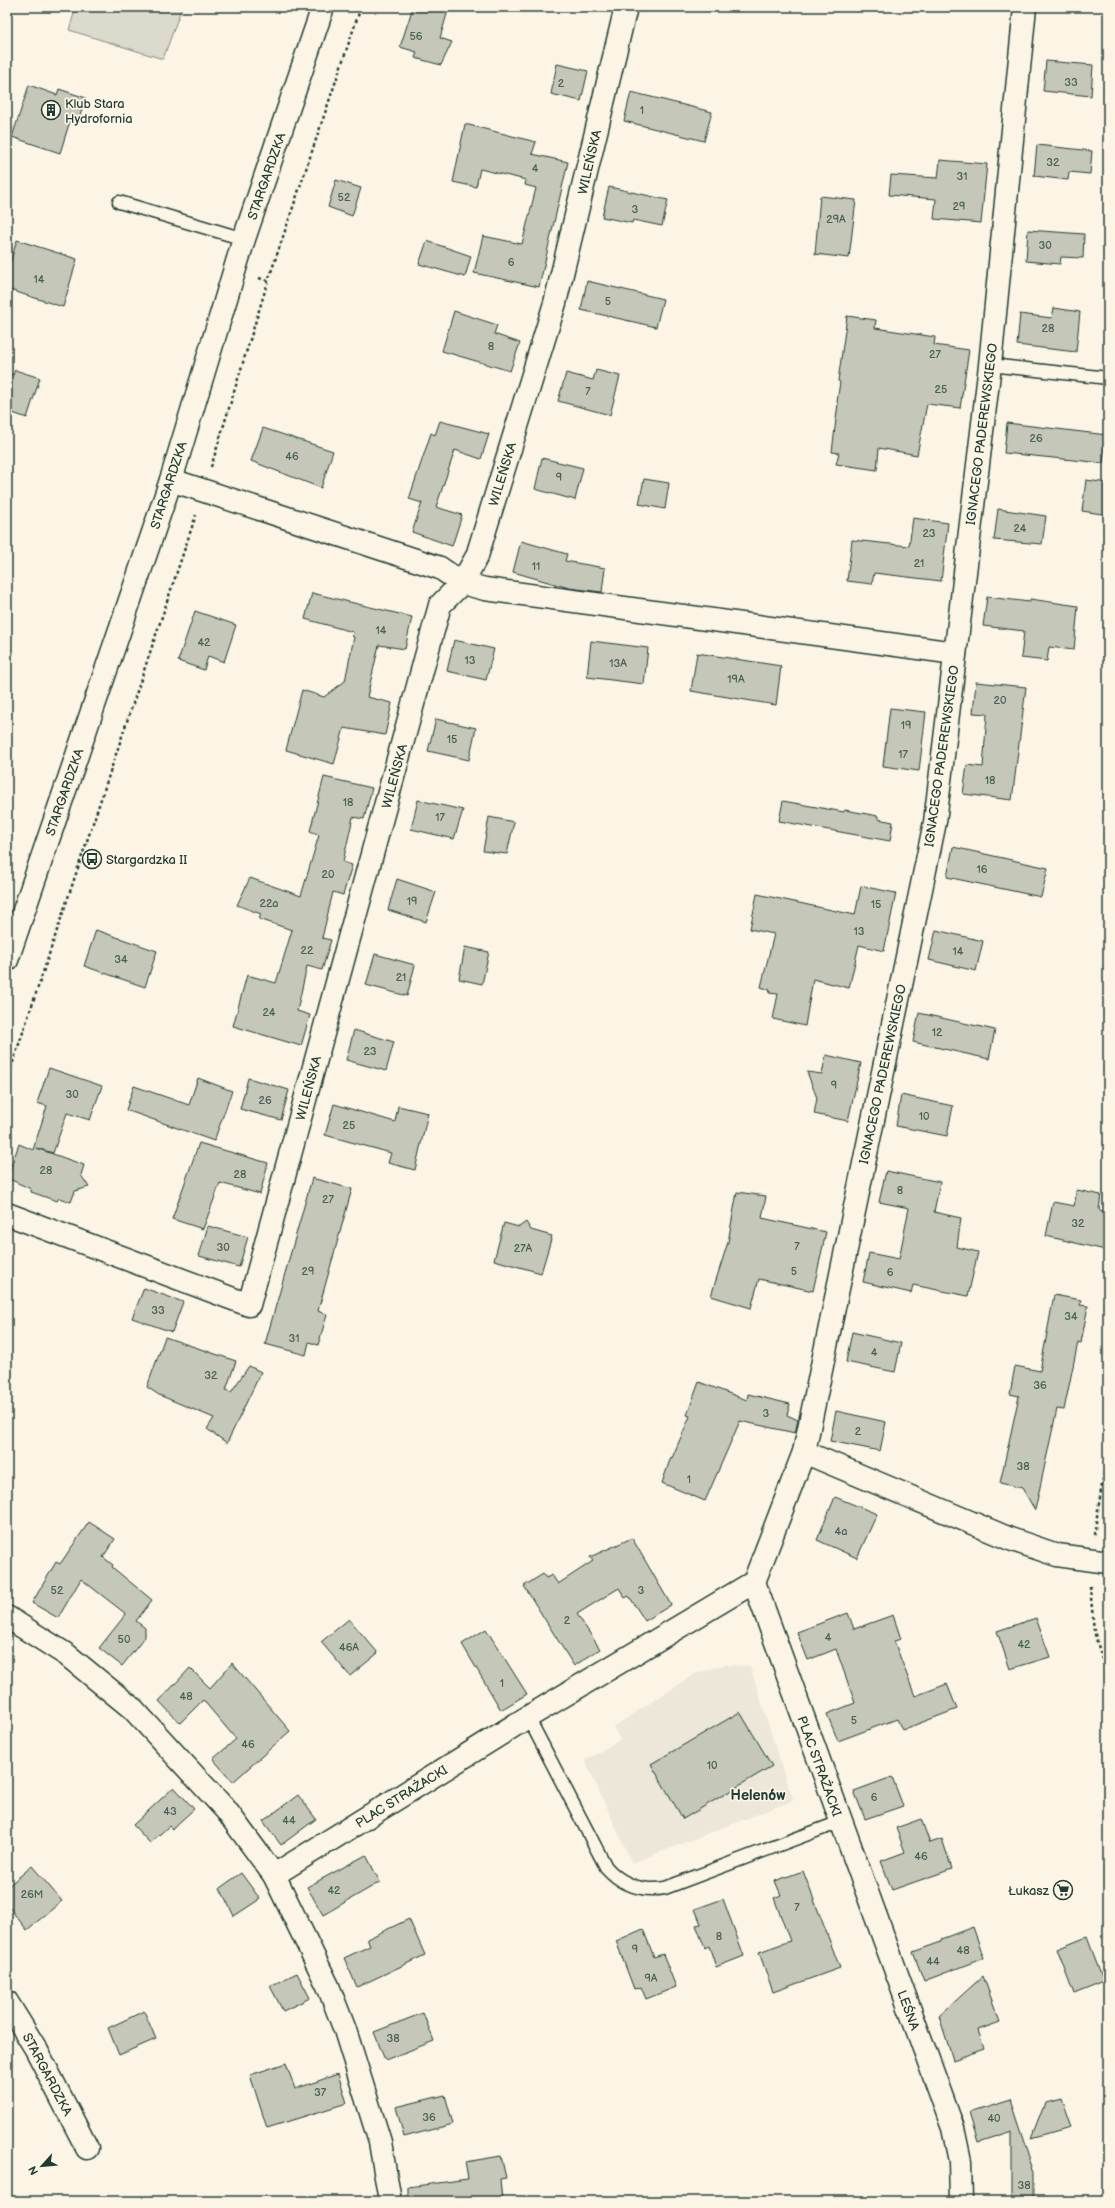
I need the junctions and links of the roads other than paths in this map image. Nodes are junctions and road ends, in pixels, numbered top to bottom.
1 (323, 7) edge
2 (626, 7) edge
3 (1025, 7) edge
4 (119, 202) dead end
5 (244, 240) junction
6 (990, 365) junction
7 (1108, 378) edge
8 (171, 480) junction
9 (462, 583) junction
10 (955, 653) junction
11 (7, 960) edge
12 (7, 1214) edge
13 (804, 1452) junction
14 (1108, 1562) edge
15 (754, 1582) junction
16 (7, 1616) edge
17 (528, 1717) junction
18 (840, 1822) junction
19 (274, 1874) junction
20 (7, 2002) edge
21 (87, 2148) dead end
22 (390, 2201) edge
23 (960, 2201) edge

1 - 5 street, STARGARDZKA
2 - 9 street, WILEŃSKA
3 - 6 street, IGNACEGO PADEREWSKIEGO
4 - 5 lane
5 - 8 street, STARGARDZKA
6 - 7 lane
6 - 10 street, IGNACEGO PADEREWSKIEGO
8 - 9 street
8 - 11 street, STARGARDZKA
9 - 10 street
9 - 12 street, WILEŃSKA
10 - 13 street, IGNACEGO PADEREWSKIEGO
13 - 14 street
13 - 15 street, IGNACEGO PADEREWSKIEGO
15 - 17 street, PLAC STRAŻACKI
15 - 18 street, PLAC STRAŻACKI
16 - 19 street
17 - 18 lane, PLAC STRAŻACKI
17 - 19 street, PLAC STRAŻACKI
18 - 23 street, LEŚNA
19 - 22 street
20 - 21 street, STARGARDZKA

